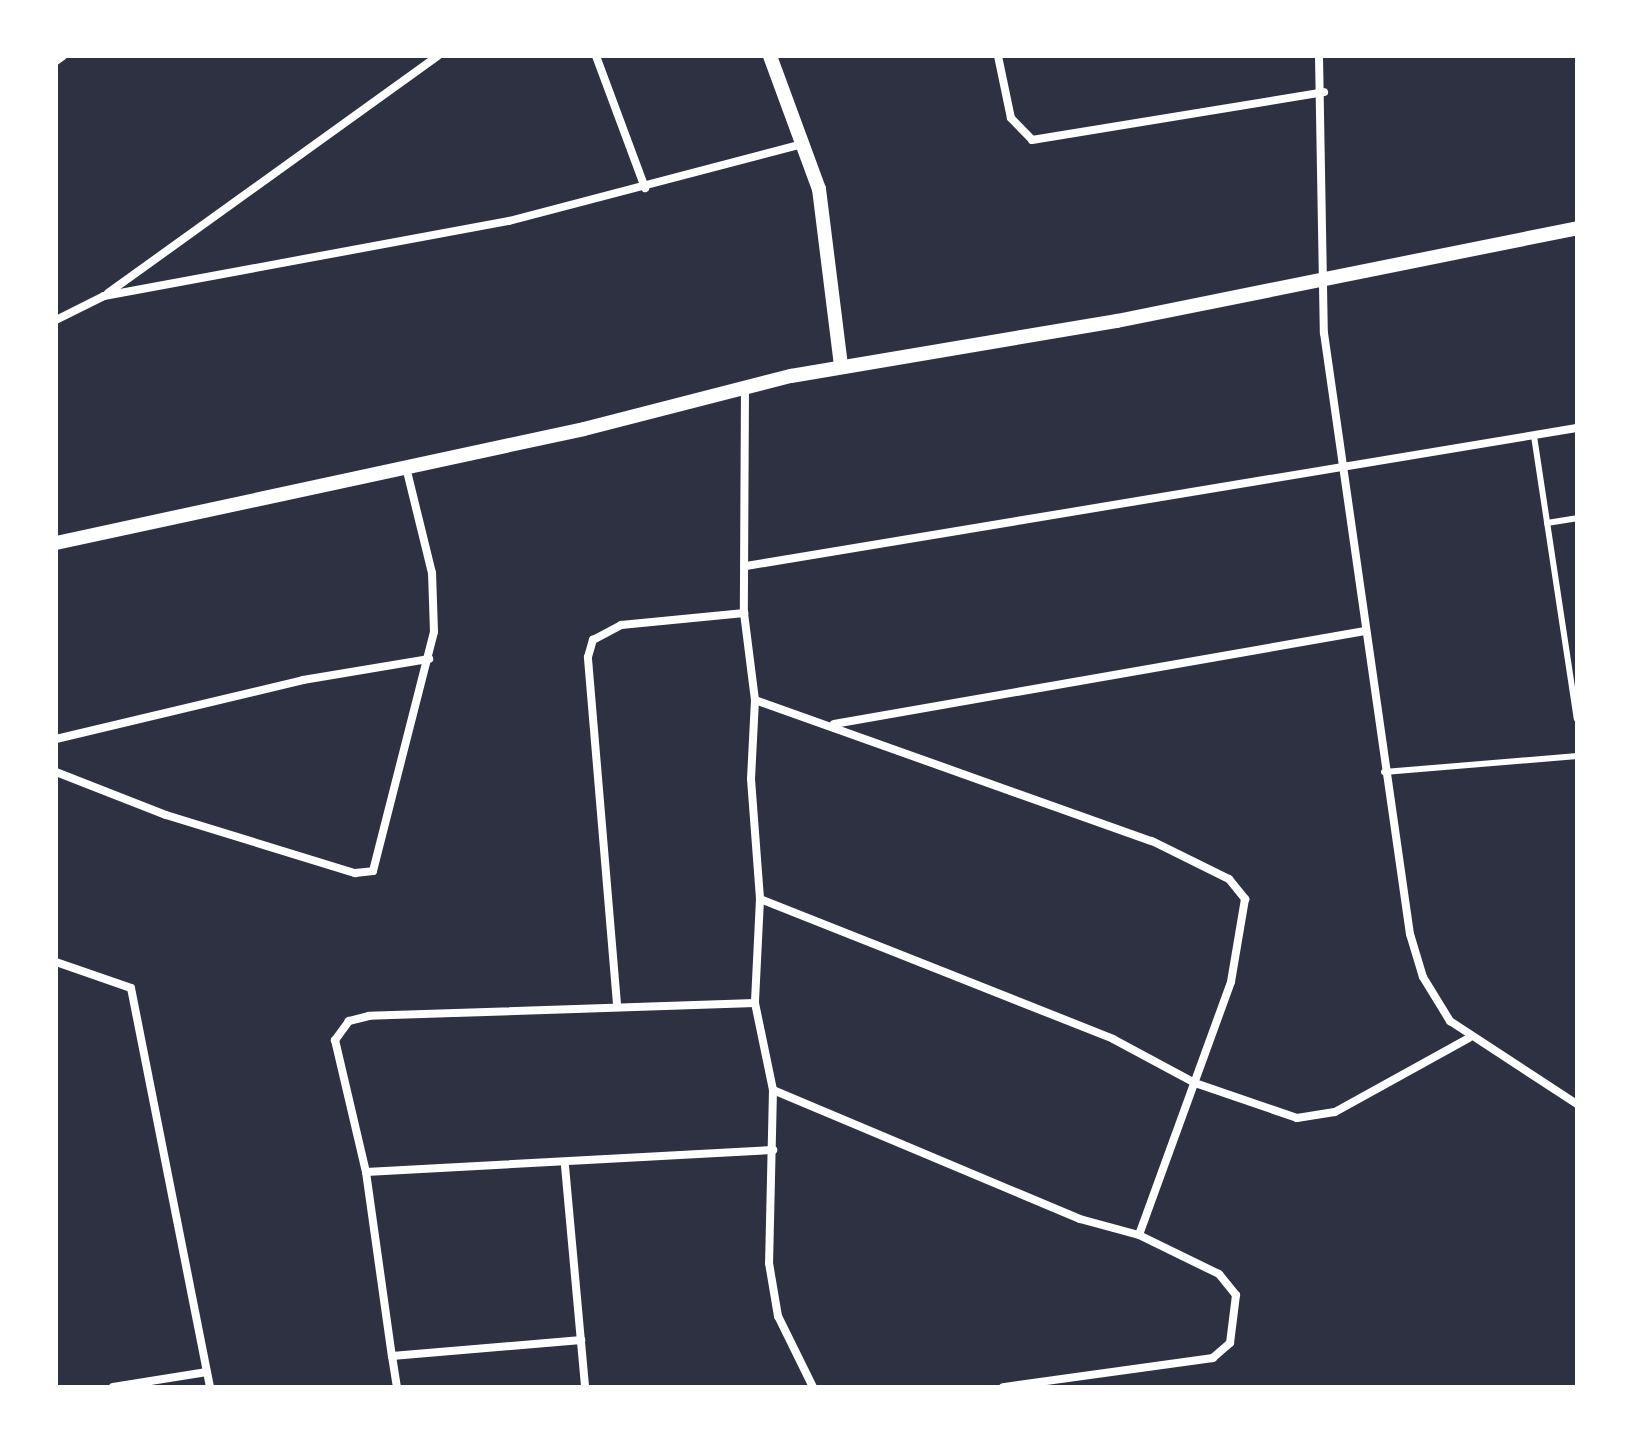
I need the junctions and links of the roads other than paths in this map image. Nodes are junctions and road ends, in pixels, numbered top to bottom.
1 (63, 56) edge
2 (438, 56) edge
3 (596, 56) edge
4 (770, 56) edge
5 (998, 56) edge
6 (1319, 56) edge
7 (56, 61) edge
8 (1324, 92) junction
9 (807, 142) junction
10 (645, 188) junction
11 (1577, 228) edge
12 (1325, 277) junction
13 (104, 296) junction
14 (56, 320) edge
15 (841, 366) junction
16 (745, 386) junction
17 (1577, 428) edge
18 (1534, 436) junction
19 (1338, 463) junction
20 (406, 466) junction
21 (1577, 518) edge
22 (1547, 523) junction
23 (56, 543) edge
24 (746, 566) junction
25 (744, 613) junction
26 (1365, 631) junction
27 (429, 659) junction
28 (755, 700) junction
29 (1577, 719) edge
30 (832, 724) junction
31 (56, 739) edge
32 (1577, 756) edge
33 (56, 772) edge
34 (1384, 772) junction
35 (760, 899) junction
36 (56, 962) edge
37 (755, 1003) junction
38 (617, 1004) junction
39 (1469, 1038) junction
40 (1195, 1083) junction
41 (773, 1090) junction
42 (1577, 1104) edge
43 (773, 1150) junction
44 (565, 1166) junction
45 (366, 1172) junction
46 (1139, 1235) junction
47 (581, 1340) junction
48 (392, 1356) junction
49 (207, 1372) junction
50 (113, 1387) edge
51 (210, 1387) edge
52 (397, 1387) edge
53 (585, 1387) edge
54 (813, 1387) edge
55 (1003, 1387) edge

1 - 7 street
2 - 13 street
3 - 10 street
4 - 9 street
5 - 8 street
6 - 8 street
8 - 12 street
9 - 10 street
9 - 15 street
10 - 13 street
11 - 12 street
12 - 15 street
12 - 19 street
13 - 14 street
15 - 16 street
16 - 20 street
16 - 24 street
17 - 18 street
18 - 19 street
18 - 22 lane
19 - 24 street
19 - 26 street
20 - 23 street
20 - 27 street
21 - 22 lane
22 - 29 lane
24 - 25 street
25 - 28 street
25 - 38 street
26 - 30 street
26 - 34 street
27 - 31 street
27 - 33 street
28 - 30 street
28 - 35 street
30 - 40 street
32 - 34 lane
34 - 39 street
35 - 37 street
35 - 40 street
36 - 49 street
37 - 38 street
37 - 41 street
38 - 45 street
39 - 40 street
39 - 42 street
40 - 46 street
41 - 43 street
41 - 46 street
43 - 44 street
43 - 54 street
44 - 45 street
44 - 47 street
45 - 48 street
46 - 55 street
47 - 48 street
47 - 53 street
48 - 52 street
49 - 50 street
49 - 51 street

